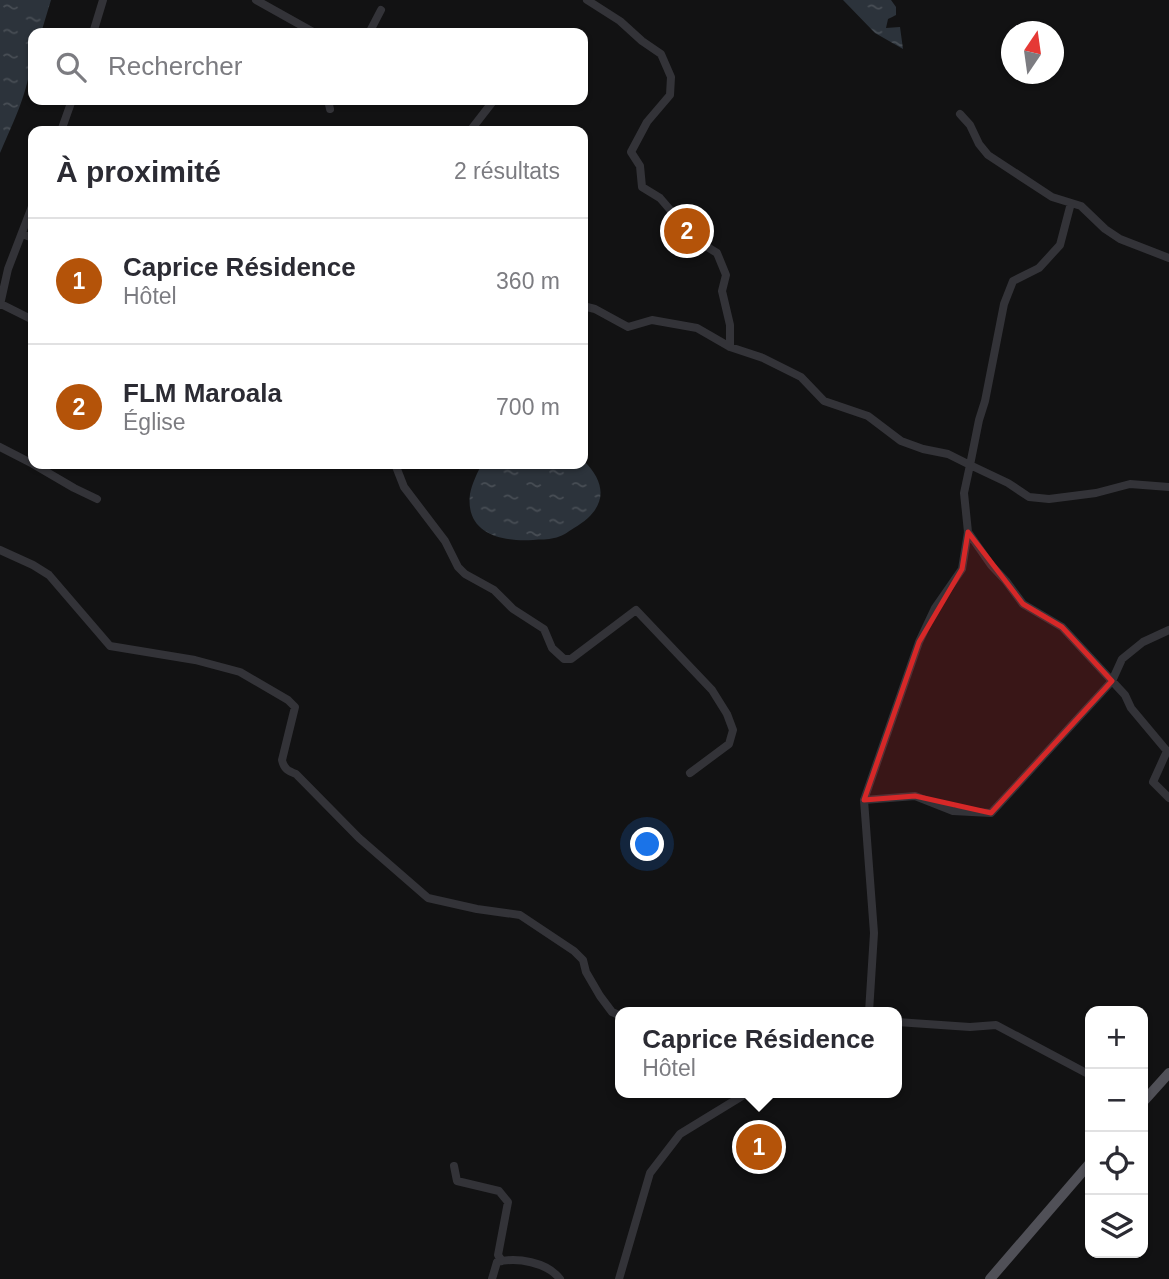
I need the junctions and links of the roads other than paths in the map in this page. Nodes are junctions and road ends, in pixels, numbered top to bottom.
1 (103, 0) edge
2 (256, 0) edge
3 (587, 0) edge
4 (602, 0) edge
5 (380, 10) dead end
6 (608, 13) junction
7 (95, 28) edge
8 (306, 28) edge
9 (371, 28) edge
10 (70, 105) edge
11 (490, 105) edge
12 (960, 114) dead end
13 (63, 126) edge
14 (474, 126) edge
15 (1071, 202) junction
16 (28, 218) edge
17 (22, 234) junction
18 (28, 236) edge
19 (1169, 258) edge
20 (0, 305) edge
21 (588, 307) edge
22 (28, 318) edge
23 (730, 347) junction
24 (0, 447) edge
25 (28, 461) edge
26 (970, 465) junction
27 (42, 469) edge
28 (397, 469) edge
29 (1169, 487) edge
30 (97, 499) dead end
31 (968, 532) junction
32 (0, 550) edge
33 (1169, 630) edge
34 (1112, 681) junction
35 (1168, 750) edge
36 (690, 773) dead end
37 (1169, 798) edge
38 (864, 800) junction
39 (869, 1007) edge
40 (615, 1013) edge
41 (902, 1022) edge
42 (1085, 1072) edge
43 (1169, 1073) edge
44 (1148, 1096) edge
45 (737, 1098) edge
46 (454, 1166) dead end
47 (1085, 1169) edge
48 (502, 1261) junction
49 (492, 1279) edge
50 (560, 1279) edge
51 (619, 1279) edge
52 (990, 1279) edge

1 - 7 street
2 - 8 street
3 - 6 street
4 - 6 street
5 - 9 street
6 - 23 street
10 - 13 street
11 - 14 street
12 - 15 street
15 - 19 street
15 - 26 street
16 - 17 street
17 - 18 street
17 - 20 street
20 - 22 street
21 - 23 street
23 - 26 street
24 - 25 street
26 - 29 street
26 - 31 street
27 - 30 street
28 - 36 street
31 - 34 street
31 - 38 street
32 - 40 street
33 - 34 street
34 - 35 street
34 - 38 street
35 - 37 street
38 - 39 street
41 - 42 street
43 - 44 main road
45 - 51 street
46 - 48 street
47 - 52 main road
48 - 49 street
48 - 50 street

